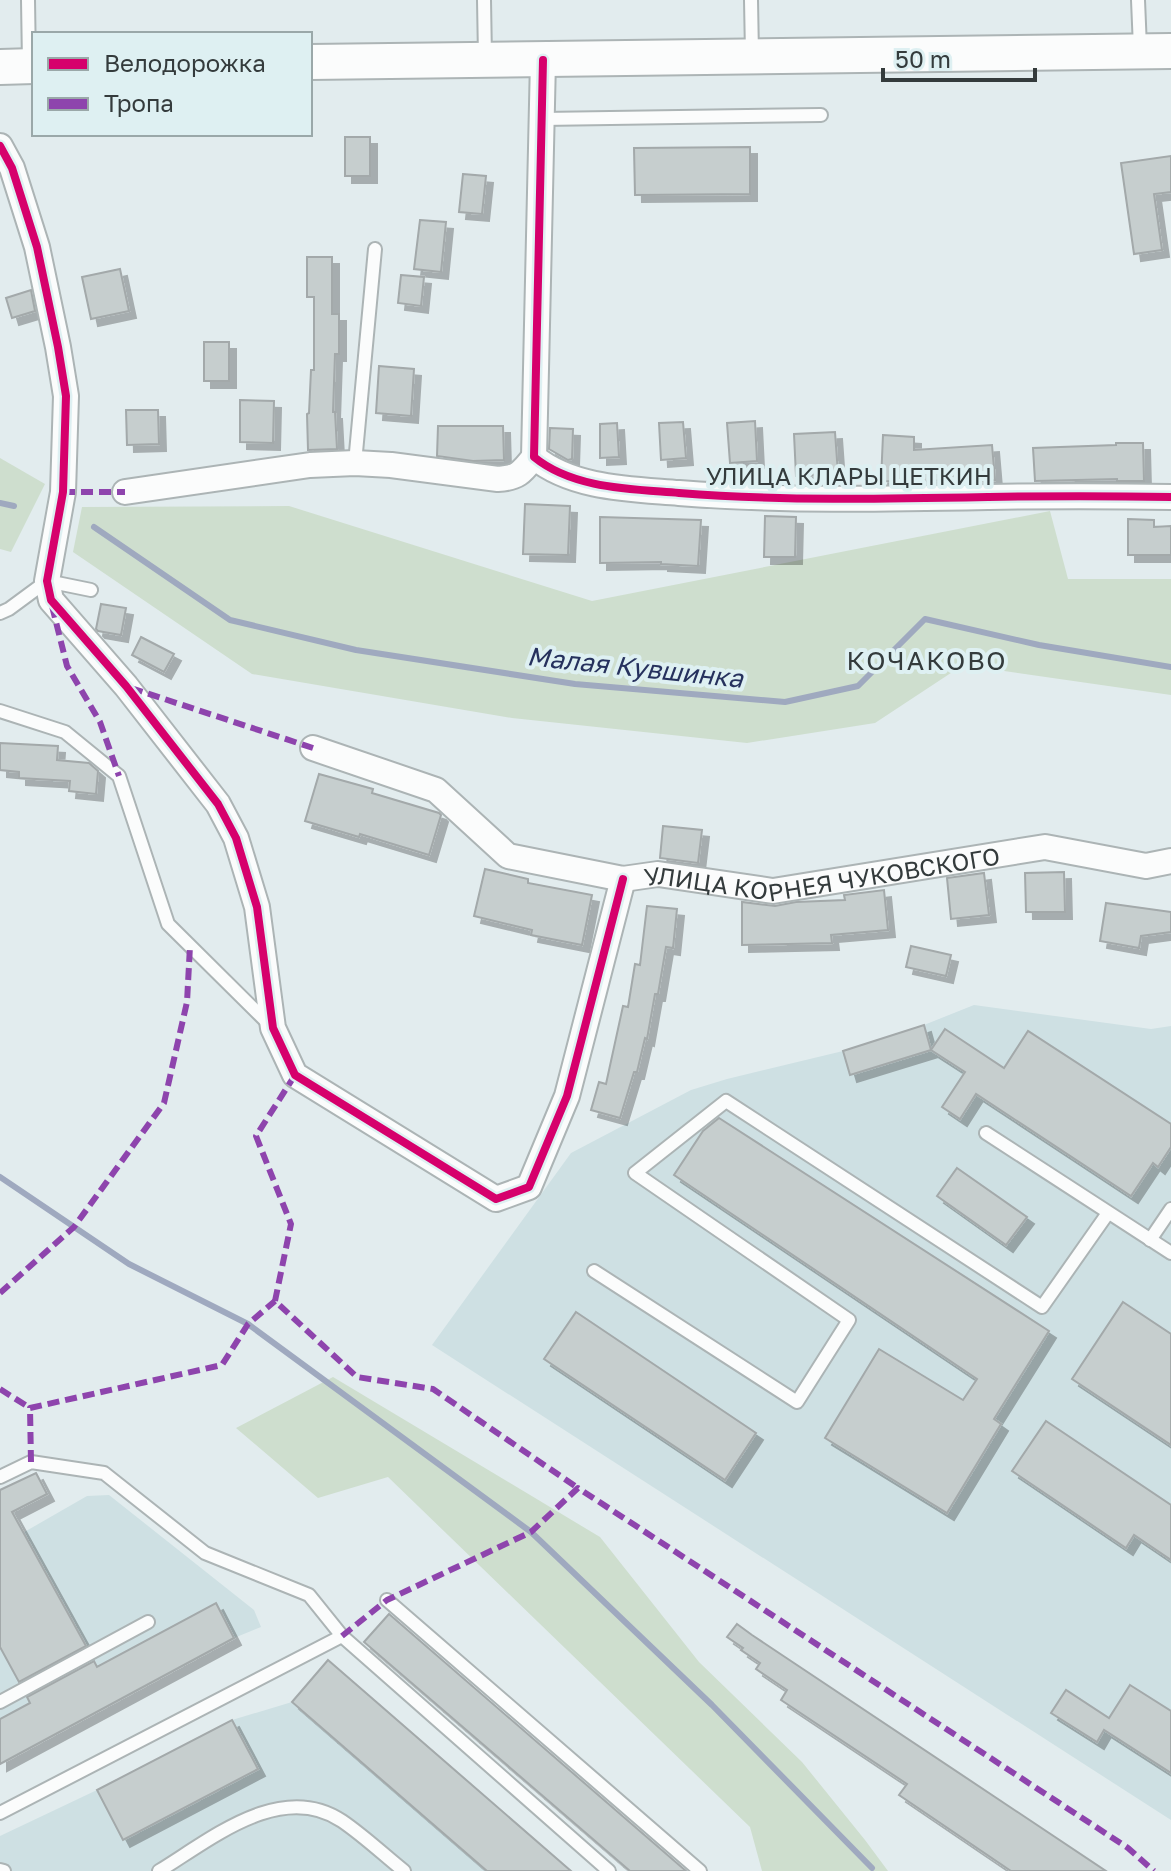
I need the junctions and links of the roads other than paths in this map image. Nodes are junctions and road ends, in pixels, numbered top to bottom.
1 (28, 0) edge
2 (484, 0) edge
3 (751, 0) edge
4 (1138, 0) edge
5 (1155, 51) edge
6 (752, 57) junction
7 (486, 60) junction
8 (543, 60) junction
9 (312, 62) edge
10 (21, 67) edge
11 (821, 115) dead end
12 (542, 119) junction
13 (0, 146) edge
14 (375, 249) dead end
15 (534, 457) junction
16 (355, 463) junction
17 (511, 478) junction
18 (582, 481) junction
19 (125, 492) dead end
20 (1171, 497) edge
21 (47, 581) junction
22 (91, 590) dead end
23 (0, 613) edge
24 (0, 711) edge
25 (313, 748) dead end
26 (1171, 861) edge
27 (623, 879) junction
28 (273, 1028) junction
29 (986, 1133) dead end
30 (1171, 1209) edge
31 (1108, 1213) junction
32 (1150, 1240) junction
33 (1171, 1253) edge
34 (594, 1271) dead end
35 (0, 1477) edge
36 (387, 1600) dead end
37 (148, 1622) dead end
38 (342, 1636) junction
39 (0, 1702) edge
40 (2, 1807) edge
41 (159, 1871) edge
42 (404, 1871) edge
43 (609, 1871) edge
44 (700, 1871) edge

1 - 10 lane
2 - 7 lane
3 - 6 lane
4 - 5 lane
5 - 6 main road
6 - 8 main road
7 - 8 main road
7 - 9 main road
8 - 12 street
11 - 12 lane
12 - 15 street
13 - 21 street
14 - 16 lane
15 - 17 street
15 - 18 street, УЛИЦА КЛАРЫ ЦЕТКИН
16 - 17 street
16 - 19 street
17 - 18 street
18 - 20 street, УЛИЦА КЛАРЫ ЦЕТКИН
21 - 22 lane
21 - 23 lane
21 - 28 street
24 - 28 lane
25 - 27 street, УЛИЦА КОРНЕЯ ЧУКОВСКОГО
26 - 27 street, УЛИЦА КОРНЕЯ ЧУКОВСКОГО
27 - 28 street
29 - 31 lane
30 - 32 lane
31 - 32 lane
31 - 34 lane
32 - 33 lane
35 - 38 lane
36 - 44 lane
37 - 39 lane
38 - 40 lane
38 - 43 lane
41 - 42 lane

